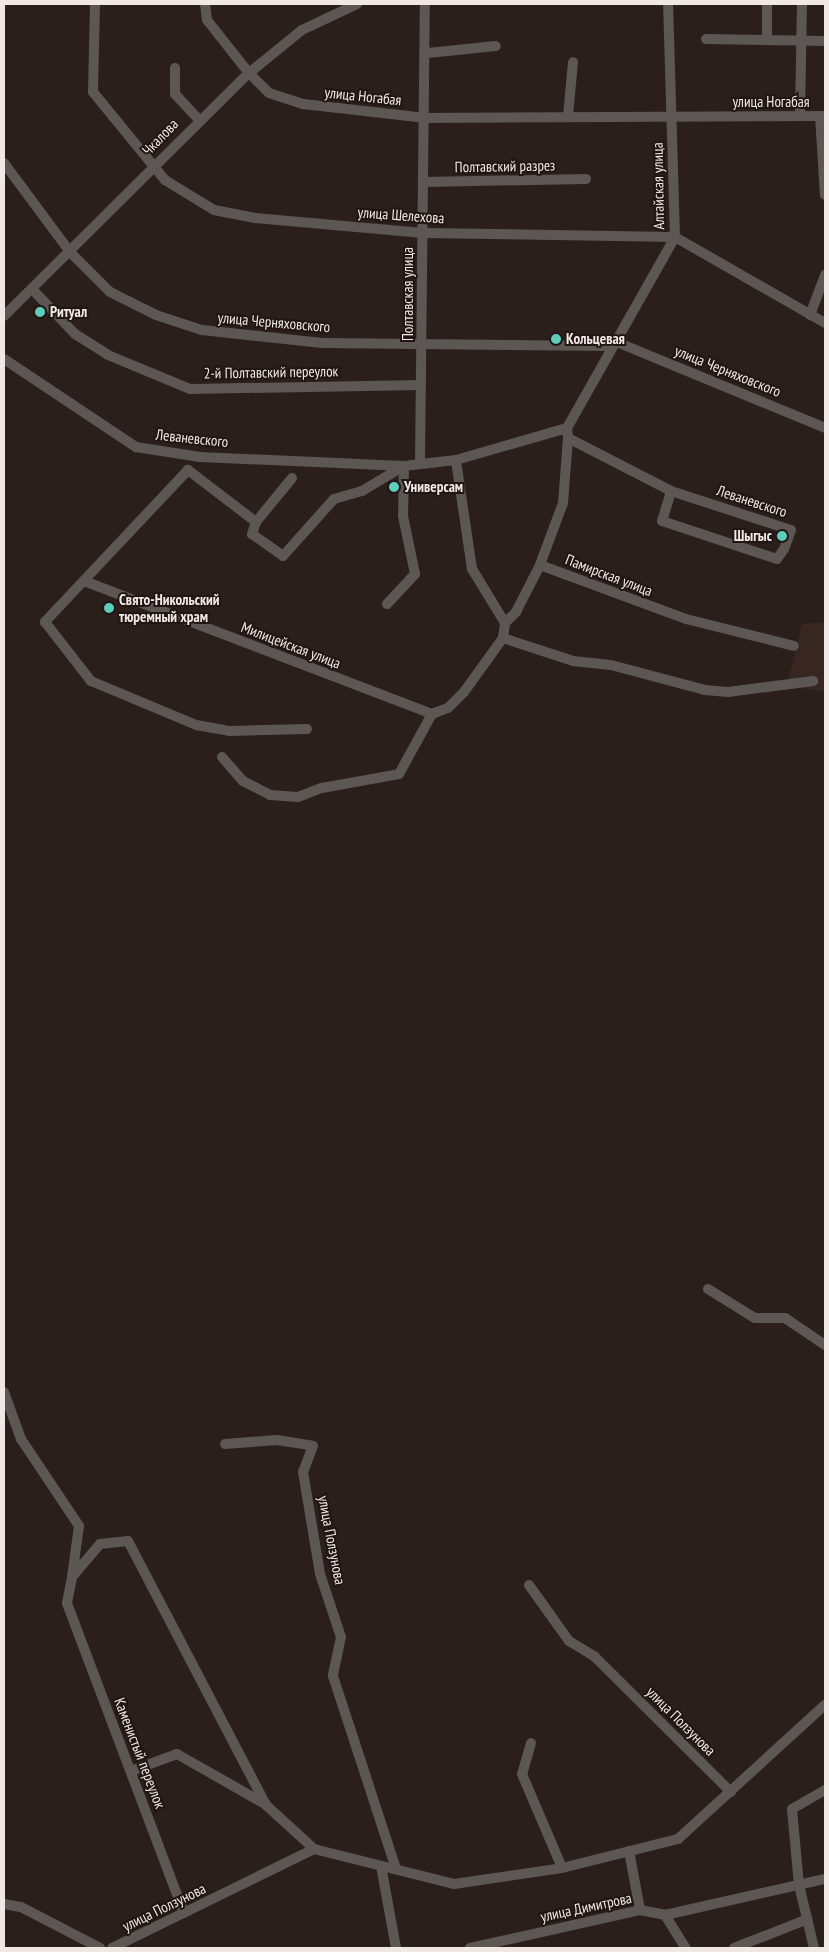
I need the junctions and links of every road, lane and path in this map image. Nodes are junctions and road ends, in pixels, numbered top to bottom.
1 (95, 4) edge
2 (205, 4) edge
3 (357, 4) edge
4 (425, 4) edge
5 (668, 4) edge
6 (767, 4) edge
7 (802, 4) edge
8 (766, 38) junction
9 (706, 39) dead end
10 (802, 40) junction
11 (825, 41) edge
12 (496, 46) dead end
13 (428, 53) junction
14 (574, 62) dead end
15 (175, 68) dead end
16 (248, 73) junction
17 (672, 115) junction
18 (568, 116) junction
19 (800, 116) junction
20 (822, 116) edge
21 (426, 118) junction
22 (198, 119) junction
23 (4, 163) edge
24 (155, 163) junction
25 (586, 179) dead end
26 (425, 182) junction
27 (825, 195) edge
28 (423, 233) junction
29 (675, 237) junction
30 (70, 252) junction
31 (825, 275) edge
32 (33, 290) junction
33 (810, 315) junction
34 (4, 316) edge
35 (825, 323) edge
36 (422, 343) junction
37 (615, 345) junction
38 (4, 359) edge
39 (421, 385) junction
40 (825, 428) edge
41 (567, 433) junction
42 (456, 460) junction
43 (420, 464) junction
44 (404, 466) junction
45 (292, 478) dead end
46 (671, 491) junction
47 (256, 522) junction
48 (540, 564) junction
49 (84, 581) junction
50 (387, 604) dead end
51 (505, 623) junction
52 (502, 638) junction
53 (794, 646) dead end
54 (813, 681) dead end
55 (432, 714) junction
56 (307, 729) dead end
57 (222, 757) dead end
58 (708, 1289) dead end
59 (824, 1342) edge
60 (4, 1392) edge
61 (224, 1444) dead end
62 (72, 1577) junction
63 (529, 1584) dead end
64 (825, 1705) edge
65 (531, 1743) dead end
66 (131, 1771) junction
67 (825, 1790) edge
68 (731, 1792) junction
69 (266, 1805) junction
70 (314, 1849) junction
71 (629, 1851) junction
72 (381, 1866) junction
73 (562, 1868) junction
74 (396, 1870) junction
75 (825, 1879) edge
76 (799, 1885) junction
77 (4, 1904) edge
78 (640, 1910) junction
79 (184, 1913) junction
80 (665, 1915) junction
81 (808, 1919) junction
82 (100, 1948) edge
83 (112, 1948) edge
84 (396, 1948) edge
85 (470, 1948) edge
86 (686, 1948) edge
87 (734, 1948) edge
88 (814, 1948) edge

1 - 24 street, улица Шелехова
2 - 16 street, улица Ногабая
3 - 16 street, Чкалова
4 - 13 street, Полтавская улица
5 - 17 street, Алтайская улица
6 - 8 street
7 - 10 street
8 - 9 street
8 - 10 street
10 - 11 street
10 - 19 street
12 - 13 street
13 - 21 street, Полтавская улица
14 - 18 street
15 - 22 street
16 - 21 street, улица Ногабая
16 - 22 street, Чкалова
17 - 18 street, улица Ногабая
17 - 19 street, улица Ногабая
17 - 29 street, Алтайская улица
18 - 21 street, улица Ногабая
19 - 20 street, улица Ногабая
20 - 27 street
21 - 26 street, Полтавская улица
22 - 24 street, Чкалова
23 - 30 street, улица Черняховского
24 - 28 street, улица Шелехова
24 - 30 street, Чкалова
25 - 26 street, Полтавский разрез
26 - 28 street, Полтавская улица
28 - 29 street, улица Шелехова
28 - 36 street, Полтавская улица
29 - 33 street, улица Шелехова
29 - 37 street, Алтайская улица
30 - 32 street, Чкалова
30 - 36 street, улица Черняховского
31 - 33 street
32 - 34 street, Чкалова
32 - 39 street, 2-й Полтавский переулок
33 - 35 street, улица Шелехова
36 - 37 street, улица Черняховского
36 - 39 street, Полтавская улица
37 - 40 street, улица Черняховского
37 - 41 street, Алтайская улица
38 - 44 street, Леваневского
39 - 43 street, Полтавская улица
41 - 42 street, Леваневского
41 - 46 street, Леваневского
41 - 48 street, Памирская улица
42 - 43 street, Леваневского
42 - 51 street
43 - 44 street, Леваневского
44 - 47 street, Леваневского
44 - 50 street
45 - 47 street
46 - 46 street, Леваневского
47 - 49 street
48 - 51 street
48 - 53 street, Памирская улица
49 - 55 street, Милицейская улица
49 - 56 street
51 - 52 street
52 - 54 street
52 - 55 street
55 - 57 street
58 - 59 street
60 - 62 street
61 - 74 street, улица Ползунова
62 - 66 street, Каменистый переулок
62 - 69 street
63 - 68 street, улица Ползунова
64 - 68 street
65 - 73 street
66 - 69 street
66 - 79 street, Каменистый переулок
67 - 76 street
68 - 71 street
69 - 70 street
70 - 72 street
70 - 79 street, улица Ползунова
71 - 73 street
71 - 78 street
72 - 74 street
72 - 84 street
73 - 74 street
75 - 76 street, улица Димитрова
76 - 80 street, улица Димитрова
76 - 81 street
77 - 82 street
78 - 80 street, улица Димитрова
78 - 85 street, улица Димитрова
79 - 83 street, улица Ползунова
80 - 86 street
81 - 87 street
81 - 88 street

